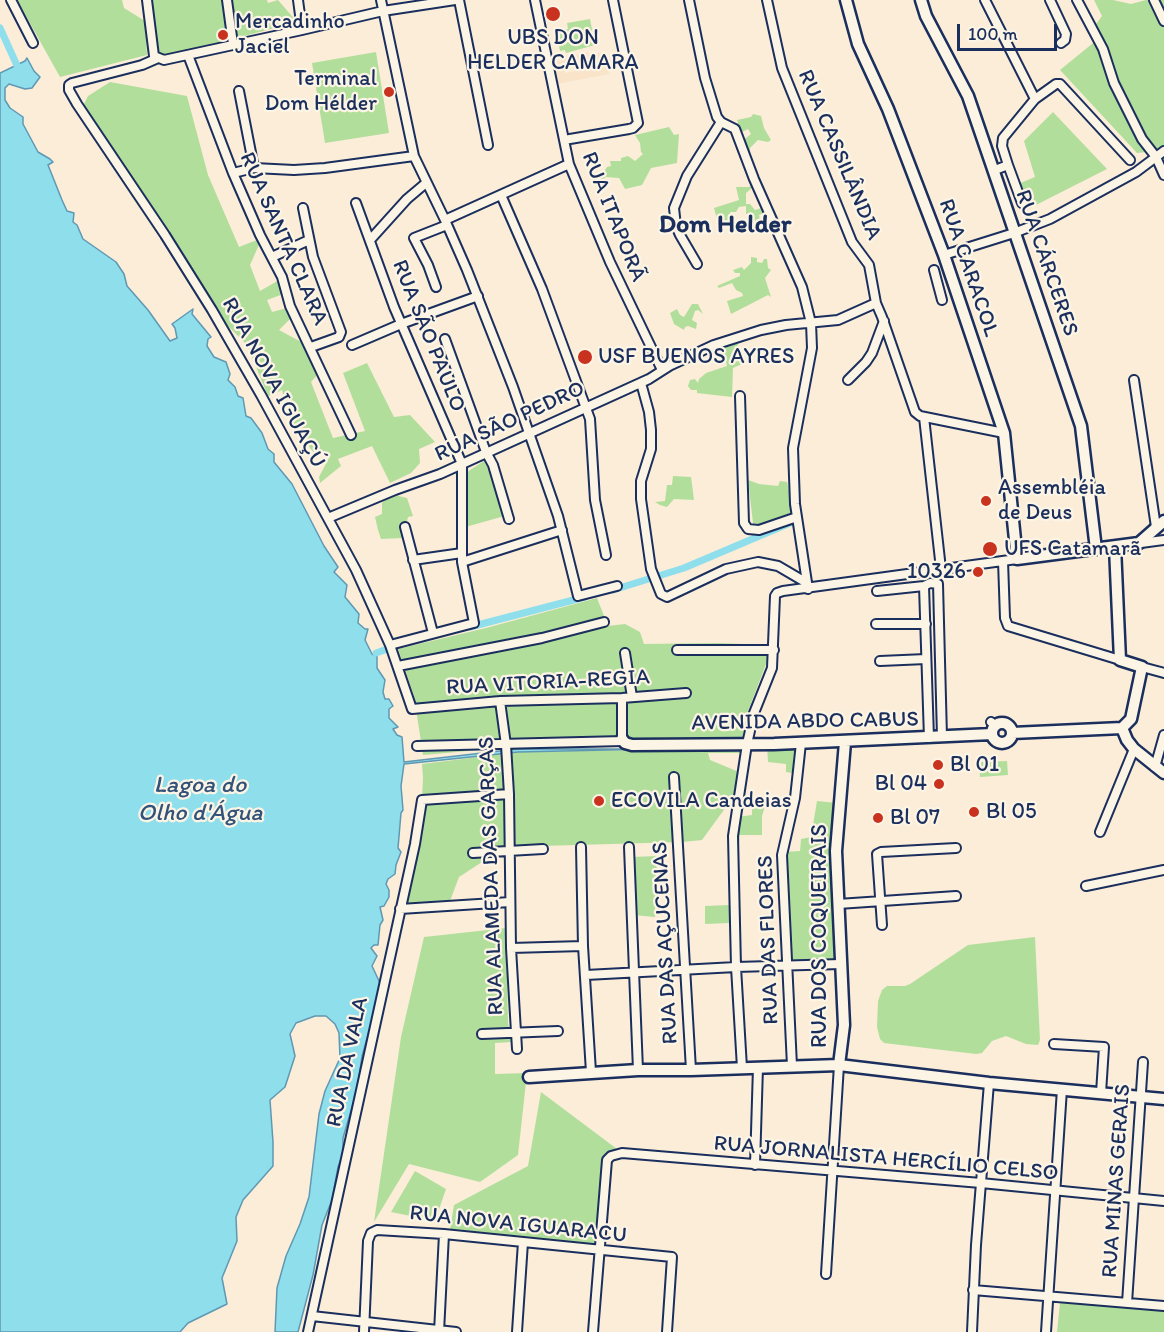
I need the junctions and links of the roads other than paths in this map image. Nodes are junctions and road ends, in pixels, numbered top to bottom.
1 (11, 0) edge
2 (147, 0) edge
3 (227, 0) edge
4 (298, 0) edge
5 (381, 0) edge
6 (449, 0) edge
7 (459, 0) edge
8 (535, 0) edge
9 (613, 0) edge
10 (689, 0) edge
11 (767, 0) edge
12 (846, 0) edge
13 (921, 0) edge
14 (985, 0) edge
15 (1050, 0) edge
16 (1077, 0) edge
17 (1154, 0) edge
18 (383, 11) junction
19 (1164, 21) edge
20 (302, 30) junction
21 (33, 43) dead end
22 (1061, 43) dead end
23 (233, 44) junction
24 (188, 55) junction
25 (158, 58) junction
26 (239, 91) dead end
27 (1035, 99) junction
28 (721, 122) junction
29 (564, 140) junction
30 (488, 145) dead end
31 (1164, 151) edge
32 (414, 156) junction
33 (1156, 157) junction
34 (1130, 160) dead end
35 (569, 164) junction
36 (1008, 165) junction
37 (254, 168) junction
38 (995, 170) junction
39 (233, 172) junction
40 (1164, 175) edge
41 (426, 183) junction
42 (501, 195) junction
43 (356, 203) dead end
44 (1022, 203) dead end
45 (303, 208) dead end
46 (446, 223) junction
47 (1014, 233) junction
48 (309, 240) junction
49 (370, 240) junction
50 (944, 255) junction
51 (272, 257) junction
52 (697, 264) dead end
53 (934, 270) dead end
54 (436, 287) dead end
55 (478, 297) junction
56 (942, 300) dead end
57 (876, 303) junction
58 (884, 321) junction
59 (811, 323) junction
60 (401, 324) junction
61 (445, 339) dead end
62 (352, 345) dead end
63 (311, 347) junction
64 (662, 370) junction
65 (848, 380) dead end
66 (1134, 380) dead end
67 (641, 383) junction
68 (740, 396) dead end
69 (586, 407) junction
70 (924, 417) junction
71 (529, 433) junction
72 (1004, 433) junction
73 (351, 435) dead end
74 (486, 452) junction
75 (462, 464) junction
76 (797, 517) junction
77 (328, 518) junction
78 (509, 519) dead end
79 (1160, 524) edge
80 (405, 527) dead end
81 (562, 530) junction
82 (1164, 540) edge
83 (1139, 543) junction
84 (1114, 547) junction
85 (1096, 549) junction
86 (462, 553) junction
87 (606, 555) dead end
88 (1017, 559) junction
89 (413, 561) junction
90 (1003, 561) junction
91 (462, 562) junction
92 (941, 569) junction
93 (617, 586) dead end
94 (807, 586) junction
95 (924, 586) junction
96 (877, 591) dead end
97 (604, 622) dead end
98 (876, 624) dead end
99 (926, 624) junction
100 (433, 633) junction
101 (390, 645) junction
102 (677, 650) dead end
103 (774, 651) junction
104 (625, 653) dead end
105 (926, 659) junction
106 (1120, 660) junction
107 (880, 661) dead end
108 (398, 666) junction
109 (1142, 667) junction
110 (1164, 673) edge
111 (686, 693) dead end
112 (632, 697) junction
113 (622, 698) junction
114 (500, 701) junction
115 (412, 709) joint
116 (993, 727) junction
117 (1122, 728) junction
118 (1012, 733) junction
119 (1164, 735) edge
120 (942, 737) junction
121 (928, 738) junction
122 (623, 740) junction
123 (845, 742) junction
124 (801, 743) junction
125 (747, 744) junction
126 (417, 746) dead end
127 (506, 748) junction
128 (1134, 749) junction
129 (1160, 770) edge
130 (674, 777) dead end
131 (509, 794) junction
132 (1100, 832) dead end
133 (629, 847) dead end
134 (581, 848) dead end
135 (956, 848) dead end
136 (543, 849) dead end
137 (510, 850) junction
138 (473, 853) dead end
139 (1164, 870) edge
140 (1086, 886) dead end
141 (956, 897) dead end
142 (880, 901) junction
143 (510, 902) junction
144 (838, 904) junction
145 (400, 909) junction
146 (882, 925) dead end
147 (583, 946) junction
148 (511, 948) junction
149 (841, 964) junction
150 (788, 966) junction
151 (736, 967) junction
152 (684, 970) junction
153 (635, 972) junction
154 (586, 975) junction
155 (558, 1031) dead end
156 (517, 1033) junction
157 (482, 1035) dead end
158 (1054, 1044) dead end
159 (517, 1049) dead end
160 (1143, 1062) dead end
161 (839, 1065) junction
162 (792, 1066) junction
163 (742, 1068) junction
164 (758, 1068) junction
165 (638, 1070) junction
166 (690, 1070) junction
167 (591, 1072) junction
168 (529, 1077) dead end
169 (989, 1083) junction
170 (1062, 1089) junction
171 (1101, 1093) junction
172 (1140, 1097) junction
173 (1164, 1099) edge
174 (755, 1165) junction
175 (832, 1172) junction
176 (981, 1183) junction
177 (1056, 1191) junction
178 (1134, 1199) junction
179 (1164, 1201) edge
180 (444, 1234) junction
181 (523, 1242) junction
182 (599, 1251) junction
183 (826, 1274) dead end
184 (973, 1290) junction
185 (1048, 1295) junction
186 (1127, 1303) junction
187 (1164, 1306) edge
188 (312, 1316) junction
189 (365, 1321) junction
190 (439, 1331) edge
191 (308, 1332) edge
192 (364, 1332) edge
193 (456, 1332) edge
194 (517, 1332) edge
195 (593, 1332) edge
196 (667, 1332) edge
197 (972, 1332) edge
198 (1046, 1332) edge

1 - 21 street
2 - 25 street
3 - 23 street
4 - 20 street
5 - 18 street
6 - 18 street
7 - 30 street
8 - 29 street, RUA ITAPORÃ
9 - 29 street
10 - 28 street
11 - 57 street, RUA CASSILÂNDIA
12 - 50 street, RUA CARACOL
13 - 38 street, RUA CÁRCERES
14 - 27 street
15 - 22 street
16 - 33 street
17 - 19 street
18 - 20 street
18 - 32 street
20 - 23 street
23 - 24 street
24 - 25 street
24 - 39 street, RUA SANTA CLARA
25 - 77 street, RUA NOVA IGUAÇÚ
26 - 37 street
27 - 34 street
27 - 36 street
28 - 52 street
28 - 59 street
29 - 35 street, RUA ITAPORÃ
31 - 33 street
32 - 37 street
32 - 41 street
33 - 40 street
33 - 47 street
35 - 42 street
35 - 64 street, RUA ITAPORÃ
36 - 38 street
36 - 44 street
37 - 39 street
38 - 47 street, RUA CÁRCERES
39 - 51 street, RUA SANTA CLARA
41 - 46 street
41 - 49 street, RUA SÃO PAULO
42 - 46 street
42 - 69 street
43 - 49 street, RUA SÃO PAULO
45 - 48 street
46 - 54 street
46 - 55 street
47 - 50 street
47 - 85 street, RUA CÁRCERES
48 - 51 street
48 - 63 street
49 - 60 street, RUA SÃO PAULO
50 - 72 street, RUA CARACOL
51 - 63 street, RUA SANTA CLARA
53 - 56 street
55 - 60 street
55 - 71 street
57 - 58 street, RUA CASSILÂNDIA
57 - 59 street, RUA SÃO PEDRO
58 - 65 street
58 - 70 street, RUA CASSILÂNDIA
59 - 64 street, RUA SÃO PEDRO
59 - 76 street
60 - 62 street
60 - 75 street, RUA SÃO PAULO
61 - 74 street
63 - 73 street, RUA SANTA CLARA
64 - 67 street, RUA SÃO PEDRO
66 - 79 street
67 - 69 street, RUA SÃO PEDRO
67 - 94 street
68 - 76 street
69 - 71 street, RUA SÃO PEDRO
69 - 87 street
70 - 72 street
70 - 92 street, RUA CASSILÂNDIA
71 - 74 street, RUA SÃO PEDRO
71 - 81 street
72 - 88 street, RUA CARACOL
74 - 75 street, RUA SÃO PEDRO
74 - 78 street
75 - 77 street, RUA SÃO PEDRO
75 - 86 street, RUA SÃO PAULO
76 - 94 street
77 - 101 street, RUA NOVA IGUAÇÚ
79 - 83 street
80 - 89 street
81 - 91 street
81 - 93 street
82 - 83 street
83 - 84 street
84 - 85 street
84 - 106 street
85 - 88 street
86 - 89 street
86 - 91 street, RUA SÃO PAULO
88 - 90 street
89 - 100 street
90 - 92 street
90 - 106 street
91 - 100 street, RUA SÃO PAULO
92 - 94 street
94 - 103 street
95 - 96 street
95 - 99 street
95 - 120 street
97 - 108 street
98 - 99 street
99 - 105 street
100 - 101 street
101 - 108 street, RUA NOVA IGUAÇÚ
102 - 103 street
103 - 125 street
104 - 112 street
105 - 107 street
105 - 121 street
106 - 109 street
108 - 115 street, RUA NOVA IGUAÇÚ
109 - 110 street
109 - 117 street
111 - 112 street, RUA VITORIA-REGIA
112 - 113 street, RUA VITORIA-REGIA
113 - 114 street, RUA VITORIA-REGIA
113 - 122 street
114 - 115 street, RUA VITORIA-REGIA
114 - 127 street, RUA ALAMEDA DAS GARÇAS
116 - 118 street
116 - 118 street
116 - 120 street, AVENIDA ABDO CABUS
117 - 118 street
117 - 128 street
119 - 129 street
120 - 121 street, AVENIDA ABDO CABUS
121 - 123 street, AVENIDA ABDO CABUS
122 - 125 street, AVENIDA ABDO CABUS
122 - 127 street
123 - 124 street, AVENIDA ABDO CABUS
123 - 144 street, RUA DOS COQUEIRAIS
124 - 125 street, AVENIDA ABDO CABUS
124 - 150 street, RUA DAS FLORES
125 - 151 street
126 - 127 street
127 - 131 street, RUA ALAMEDA DAS GARÇAS
128 - 129 street
128 - 132 street
130 - 152 street, RUA DAS AÇUCENAS
131 - 137 street, RUA ALAMEDA DAS GARÇAS
131 - 145 street, RUA DA VALA
133 - 153 street
134 - 147 street
135 - 142 street
136 - 137 street
137 - 138 street
137 - 143 street, RUA ALAMEDA DAS GARÇAS
139 - 140 street
141 - 142 street
142 - 144 street
142 - 146 street
143 - 145 street
143 - 148 street, RUA ALAMEDA DAS GARÇAS
144 - 149 street, RUA DOS COQUEIRAIS
145 - 188 street, RUA DA VALA
147 - 148 street
147 - 154 street
148 - 156 street, RUA ALAMEDA DAS GARÇAS
149 - 150 street
149 - 161 street, RUA DOS COQUEIRAIS
150 - 151 street
150 - 162 street, RUA DAS FLORES
151 - 152 street
151 - 163 street
152 - 153 street
152 - 166 street, RUA DAS AÇUCENAS
153 - 154 street
153 - 165 street
154 - 167 street
155 - 156 street
156 - 157 street
156 - 159 street, RUA ALAMEDA DAS GARÇAS
158 - 171 street
160 - 172 street, RUA MINAS GERAIS
161 - 162 street
161 - 169 street
161 - 175 street, RUA DOS COQUEIRAIS
162 - 164 street
163 - 164 street
163 - 166 street
164 - 174 street
165 - 166 street
165 - 167 street
167 - 168 street
169 - 170 street
169 - 176 street
170 - 171 street
170 - 177 street
171 - 172 street
172 - 173 street
172 - 178 street, RUA MINAS GERAIS
174 - 175 street, RUA JORNALISTA HERCÍLIO CELSO
174 - 182 street, RUA JORNALISTA HERCÍLIO CELSO
175 - 176 street, RUA JORNALISTA HERCÍLIO CELSO
175 - 183 street, RUA DOS COQUEIRAIS
176 - 177 street, RUA JORNALISTA HERCÍLIO CELSO
176 - 184 street
177 - 178 street, RUA JORNALISTA HERCÍLIO CELSO
177 - 185 street
178 - 179 street, RUA JORNALISTA HERCÍLIO CELSO
178 - 186 street, RUA MINAS GERAIS
180 - 181 street, RUA NOVA IGUARACU
180 - 189 street, RUA NOVA IGUARACU
180 - 190 street
181 - 182 street, RUA NOVA IGUARACU
181 - 194 street
182 - 195 street
182 - 196 street, RUA NOVA IGUARACU
184 - 185 street
184 - 197 street
185 - 186 street
185 - 198 street
186 - 187 street
188 - 189 street
188 - 191 street, RUA DA VALA
189 - 190 street
189 - 192 street
190 - 193 street

